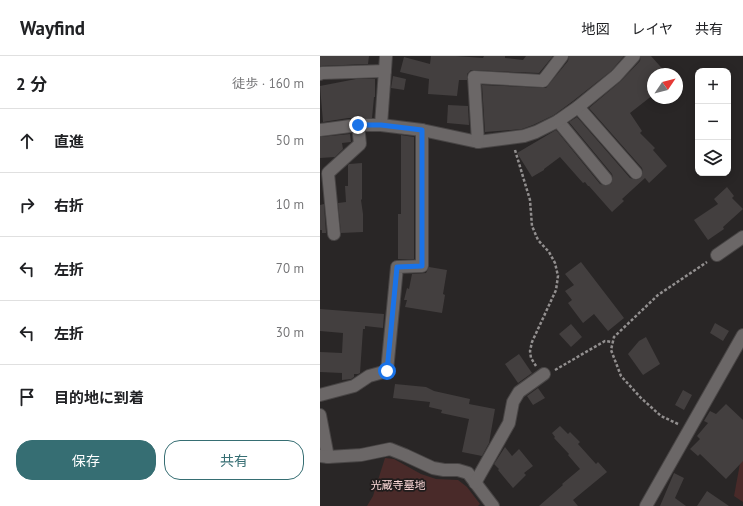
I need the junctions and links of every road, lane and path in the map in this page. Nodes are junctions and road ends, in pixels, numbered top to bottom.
1 (386, 56) edge
2 (562, 56) edge
3 (634, 56) edge
4 (385, 71) junction
5 (320, 74) edge
6 (578, 107) junction
7 (558, 121) junction
8 (358, 125) junction
9 (381, 125) junction
10 (320, 130) edge
11 (422, 130) junction
12 (511, 138) junction
13 (478, 142) junction
14 (636, 173) dead end
15 (606, 178) dead end
16 (334, 234) dead end
17 (743, 237) edge
18 (717, 255) joint
19 (743, 335) edge
20 (613, 342) junction
21 (544, 374) junction
22 (320, 395) edge
23 (320, 416) edge
24 (689, 429) junction
25 (324, 456) edge
26 (475, 483) junction
27 (493, 506) edge
28 (646, 506) edge

1 - 4 street
2 - 13 street
3 - 6 street
4 - 5 street
4 - 9 street
6 - 7 street
6 - 14 street
7 - 12 street
7 - 15 street
8 - 9 street
8 - 10 street
8 - 16 street
9 - 11 street
11 - 13 street
11 - 22 street
12 - 13 street
12 - 21 path
17 - 18 street
18 - 20 path
19 - 24 street
20 - 21 path
20 - 24 path
21 - 26 street
23 - 25 street
24 - 28 street
25 - 26 street
26 - 27 street

